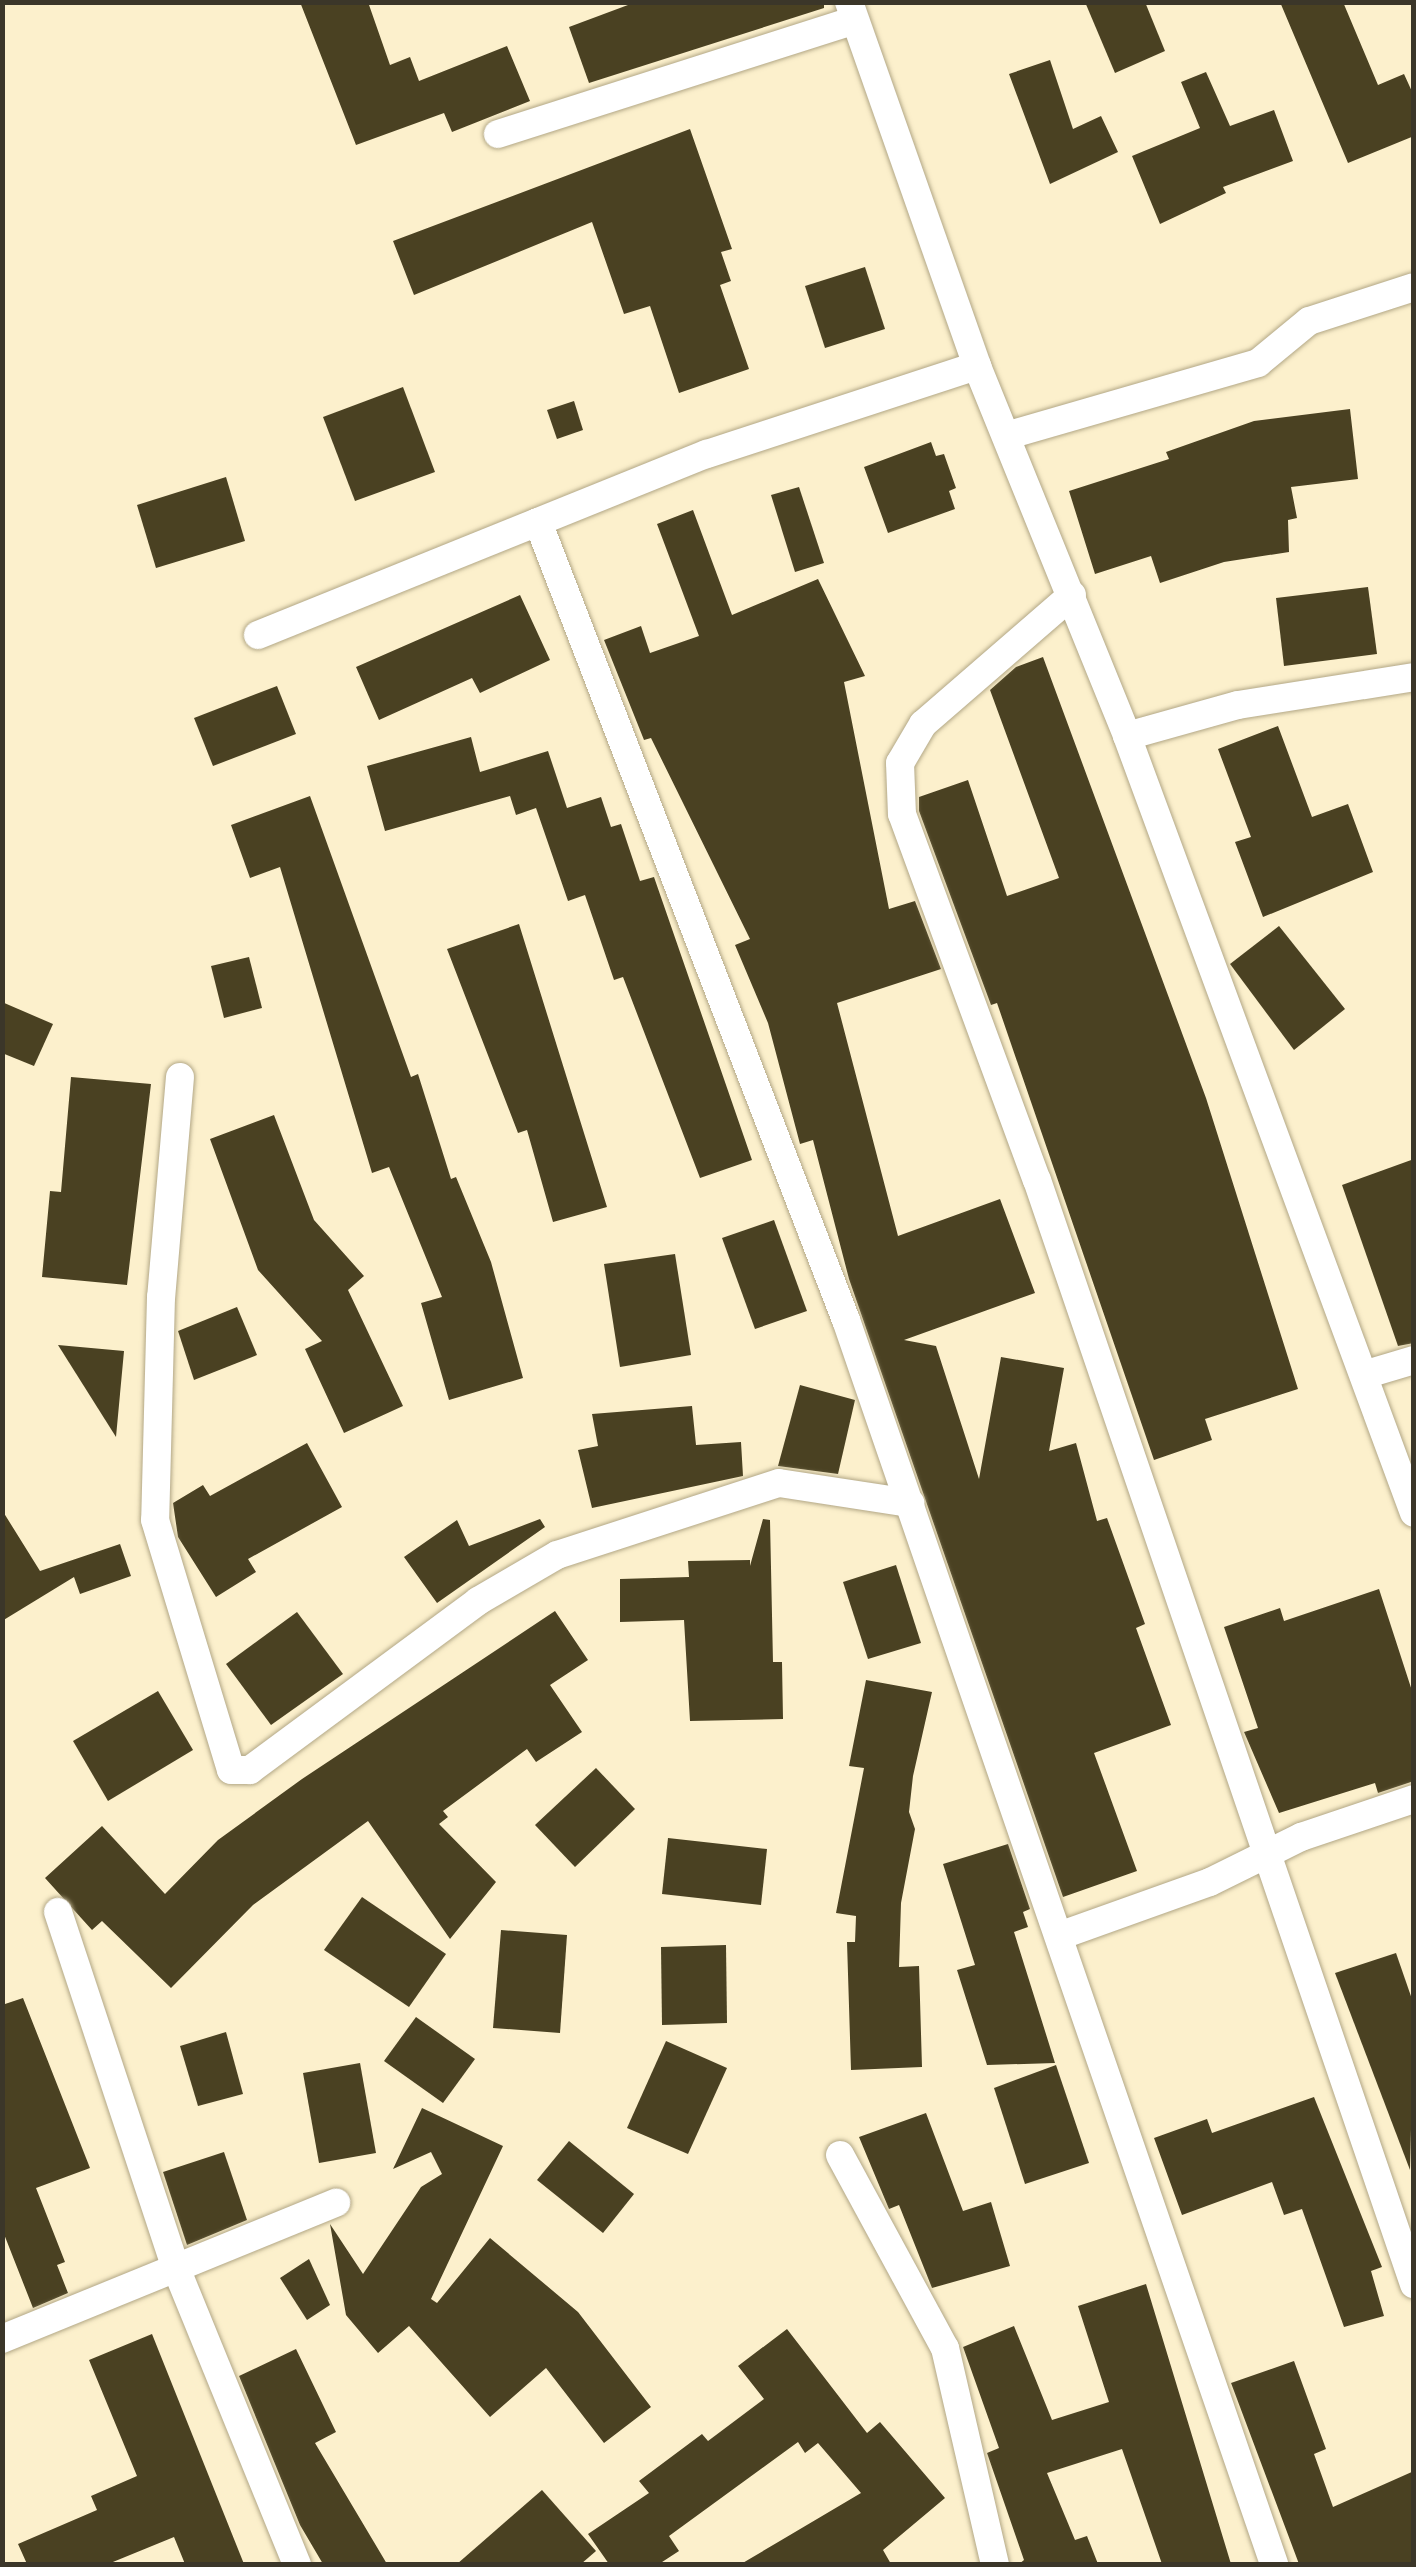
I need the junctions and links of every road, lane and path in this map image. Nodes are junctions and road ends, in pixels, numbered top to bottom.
1 (851, 12) edge
2 (498, 134) dead end
3 (1414, 286) edge
4 (977, 366) junction
5 (1008, 435) junction
6 (538, 522) junction
7 (1072, 596) junction
8 (258, 635) dead end
9 (1414, 677) edge
10 (1127, 736) junction
11 (180, 1078) dead end
12 (1414, 1360) edge
13 (1366, 1374) junction
14 (910, 1503) junction
15 (1414, 1513) edge
16 (1414, 1799) edge
17 (1269, 1853) junction
18 (58, 1912) dead end
19 (1059, 1936) junction
20 (840, 2154) dead end
21 (336, 2203) dead end
22 (176, 2268) junction
23 (1414, 2284) edge
24 (2, 2339) edge
25 (297, 2564) edge
26 (995, 2564) edge
27 (1274, 2564) edge

1 - 2 street
1 - 4 street
3 - 5 street
4 - 5 street
4 - 6 street
5 - 7 street
6 - 8 street
6 - 14 street
7 - 10 street
7 - 17 street
9 - 10 street
10 - 13 street
11 - 14 street
12 - 13 street
13 - 15 street
14 - 19 street
16 - 17 street
17 - 19 street
17 - 23 street
18 - 22 street
19 - 27 street
20 - 26 street
21 - 22 street
22 - 24 street
22 - 25 street

